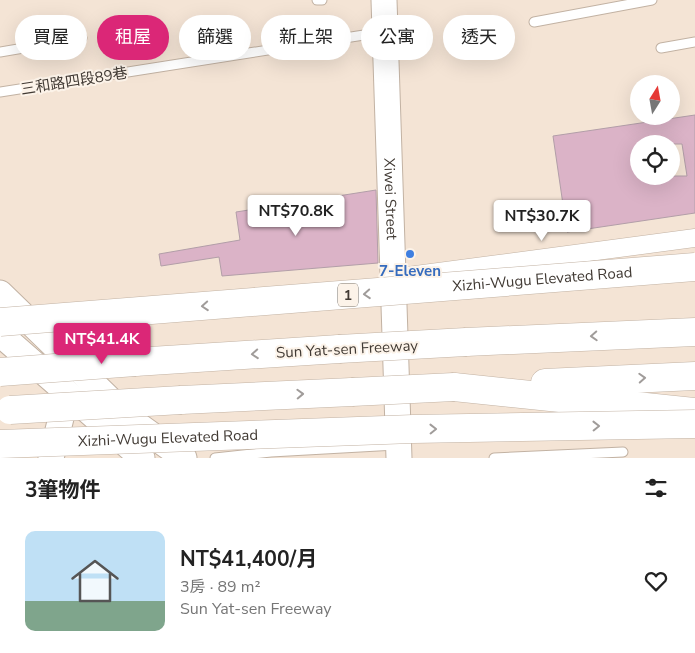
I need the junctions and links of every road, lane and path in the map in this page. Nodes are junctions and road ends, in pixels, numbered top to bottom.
1 (317, 0) edge
2 (322, 0) edge
3 (384, 0) edge
4 (652, 0) edge
5 (385, 15) edge
6 (534, 22) dead end
7 (361, 35) edge
8 (695, 42) edge
9 (661, 48) dead end
10 (15, 49) edge
11 (0, 52) edge
12 (387, 60) edge
13 (0, 92) edge
14 (695, 238) edge
15 (695, 267) edge
16 (393, 278) junction
17 (0, 293) edge
18 (0, 322) edge
19 (695, 332) edge
20 (0, 334) edge
21 (0, 372) edge
22 (695, 376) edge
23 (454, 387) junction
24 (68, 394) junction
25 (5, 411) edge
26 (695, 412) edge
27 (695, 424) edge
28 (0, 444) edge
29 (399, 452) edge
30 (623, 452) dead end
31 (51, 458) edge
32 (142, 458) edge
33 (184, 458) edge
34 (215, 458) edge
35 (494, 458) edge

1 - 2 lane
3 - 5 main road, Xiwei Street
4 - 6 lane
7 - 13 lane, 三和路四段89巷
8 - 9 lane
10 - 11 lane
12 - 16 main road, Xiwei Street
14 - 16 street
15 -> 18 highway, Xizhi-Wugu Elevated Road / 1, bridge
16 - 29 main road, Xiwei Street
17 - 33 main road
19 -> 21 highway, Sun Yat-sen Freeway, bridge
20 - 24 main road
23 -> 22 highway
25 -> 23 highway, bridge
23 - 26 highway
24 - 31 main road
24 - 32 main road
28 -> 27 highway, Xizhi-Wugu Elevated Road, bridge
29 - 34 lane
30 - 35 lane

